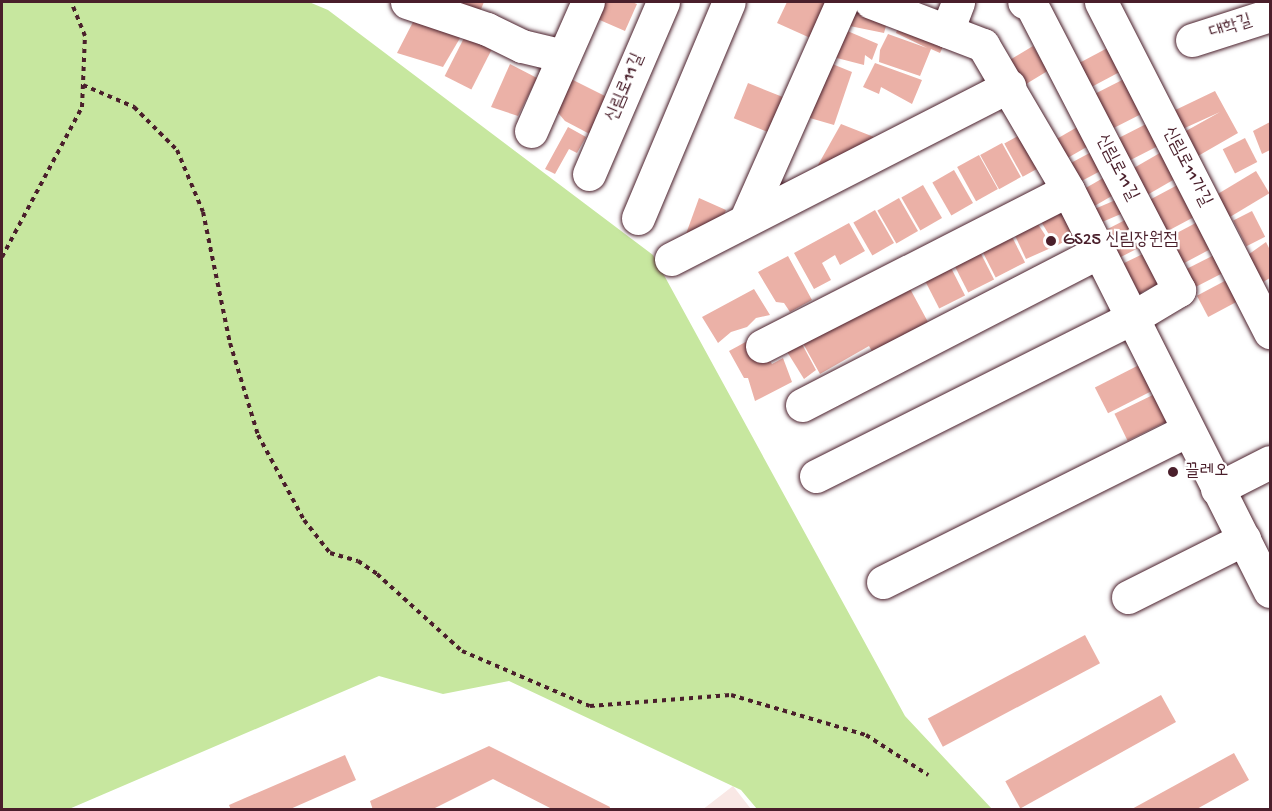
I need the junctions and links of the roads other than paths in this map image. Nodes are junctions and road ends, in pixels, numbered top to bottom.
1 (407, 2) edge
2 (588, 2) edge
3 (663, 2) edge
4 (729, 2) edge
5 (842, 2) edge
6 (871, 2) edge
7 (1024, 2) edge
8 (1101, 2) edge
9 (1270, 15) edge
10 (953, 16) edge
11 (1192, 40) dead end
12 (564, 56) junction
13 (1009, 86) junction
14 (531, 131) dead end
15 (589, 174) dead end
16 (1068, 190) junction
17 (638, 218) dead end
18 (746, 219) junction
19 (1098, 252) junction
20 (671, 259) dead end
21 (1132, 318) junction
22 (1270, 332) edge
23 (762, 346) dead end
24 (802, 405) dead end
25 (1186, 431) junction
26 (1270, 462) edge
27 (816, 476) dead end
28 (1217, 489) junction
29 (1244, 539) junction
30 (883, 582) dead end
31 (1270, 591) edge
32 (1128, 597) dead end

1 - 12 street
2 - 12 street
3 - 15 street, 신림로11길
4 - 17 street
5 - 18 street
6 - 10 street
7 - 21 street, 신림로11길
8 - 22 street, 신림로11가길
9 - 11 street, 대학길
10 - 13 street
12 - 14 street
13 - 16 street
13 - 18 street
16 - 19 street
16 - 23 street
18 - 20 street
19 - 21 street
19 - 24 street
21 - 25 street
21 - 27 street, 신림로11길
25 - 28 street
25 - 30 street
26 - 28 street
28 - 29 street
29 - 31 street
29 - 32 street

